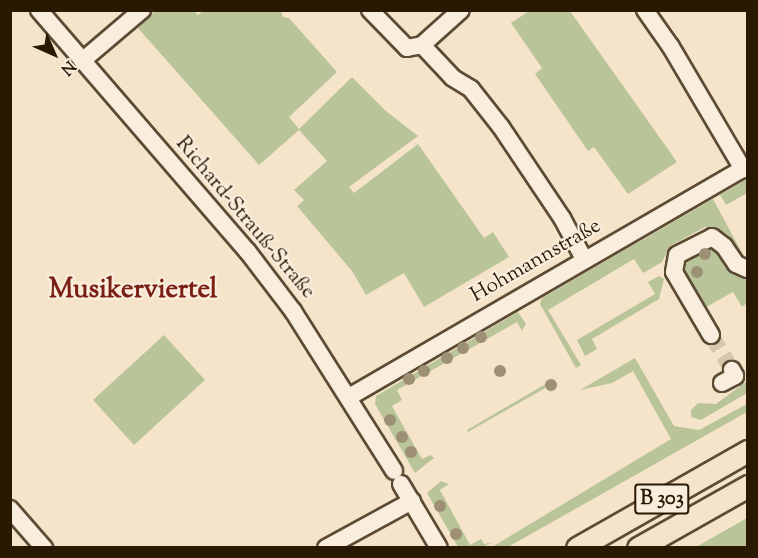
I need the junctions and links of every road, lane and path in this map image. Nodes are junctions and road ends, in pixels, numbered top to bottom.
1 (39, 10) edge
2 (142, 10) edge
3 (370, 10) edge
4 (461, 10) edge
5 (645, 10) edge
6 (422, 45) junction
7 (82, 60) junction
8 (745, 168) edge
9 (584, 259) junction
10 (747, 269) edge
11 (711, 335) tunnel mouth
12 (349, 397) junction
13 (747, 451) edge
14 (747, 486) edge
15 (412, 501) junction
16 (10, 509) edge
17 (44, 548) edge
18 (326, 548) edge
19 (439, 548) edge
20 (577, 548) edge
21 (638, 548) edge

1 - 7 street, Richard-Strauß-Straße
2 - 7 street
3 - 6 street
4 - 6 street
5 - 8 street
6 - 9 street
7 - 12 street, Richard-Strauß-Straße
8 - 9 street, Hohmannstraße
9 - 12 street, Hohmannstraße
10 - 11 street
12 - 15 street, Richard-Strauß-Straße
13 - 20 main road, B 303
14 - 21 main road, B 303
15 - 18 street
15 - 19 street, Richard-Strauß-Straße
16 - 17 street

